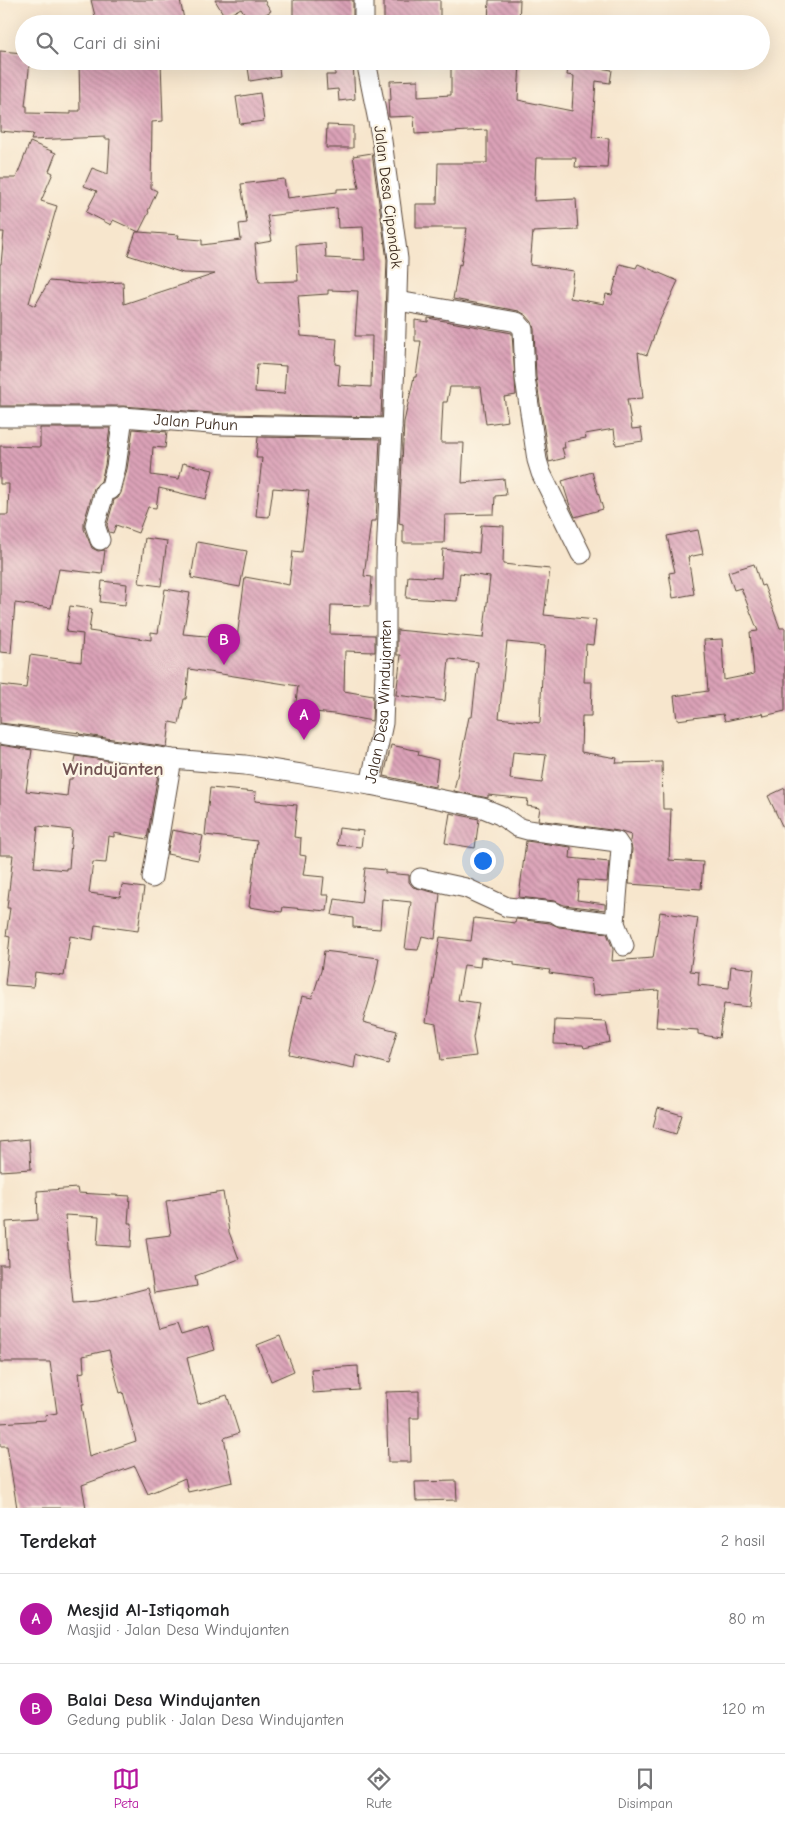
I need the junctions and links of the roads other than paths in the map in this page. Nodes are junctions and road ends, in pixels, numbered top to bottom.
1 (364, 0) edge
2 (364, 15) edge
3 (368, 70) edge
4 (398, 301) junction
5 (395, 364) joint
6 (0, 417) edge
7 (123, 417) junction
8 (392, 428) junction
9 (100, 540) dead end
10 (581, 554) dead end
11 (0, 734) edge
12 (172, 758) junction
13 (370, 785) junction
14 (152, 878) dead end
15 (420, 878) dead end
16 (615, 923) junction
17 (624, 946) dead end

1 - 2 street
3 - 4 street, Jalan Desa Cipondok
4 - 5 street, Jalan Desa Cipondok
4 - 10 street
5 - 8 street, Jalan Desa Windujanten
6 - 7 street, Jalan Puhun
7 - 8 street, Jalan Puhun
7 - 9 street
8 - 13 street, Jalan Desa Windujanten
11 - 12 street, Jalan Desa Windujanten
12 - 13 street, Jalan Desa Windujanten
12 - 14 street
13 - 16 street
15 - 16 street
16 - 17 street

